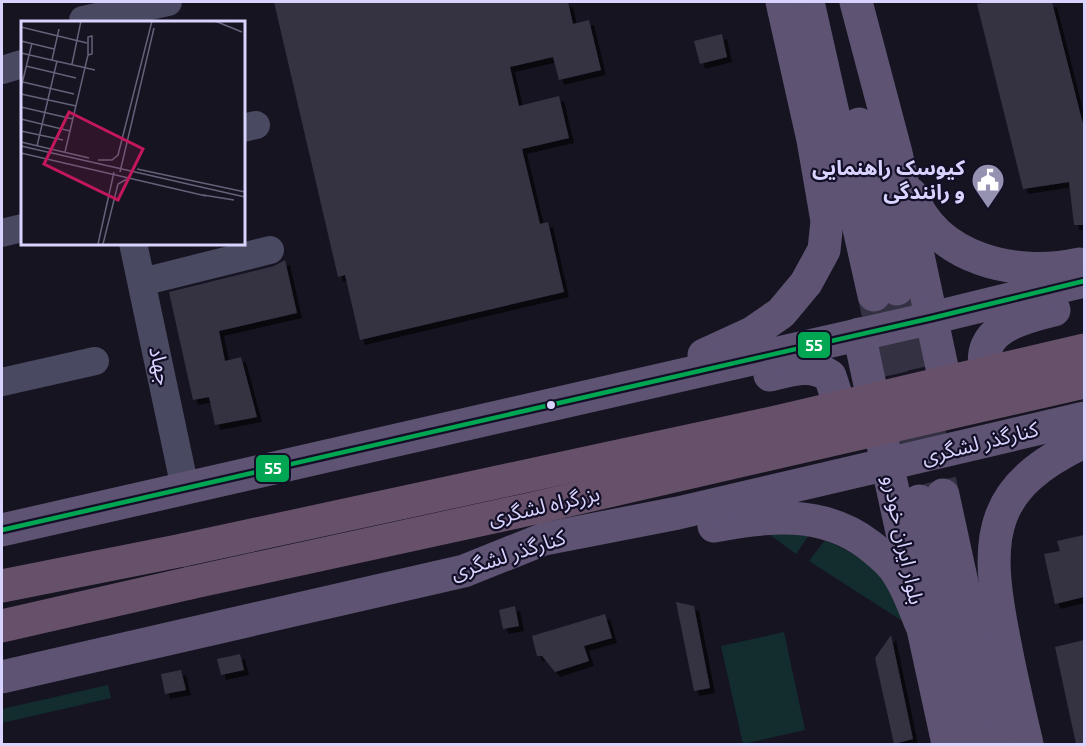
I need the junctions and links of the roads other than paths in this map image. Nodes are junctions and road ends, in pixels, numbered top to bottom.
1 (168, 2) edge
2 (782, 2) edge
3 (808, 2) edge
4 (831, 2) edge
5 (856, 2) edge
6 (82, 15) edge
7 (21, 64) edge
8 (2, 70) edge
9 (896, 153) junction
10 (21, 228) edge
11 (2, 233) edge
12 (133, 244) edge
13 (270, 250) dead end
14 (1084, 262) edge
15 (1084, 281) edge
16 (142, 282) junction
17 (1084, 303) edge
18 (932, 318) junction
19 (859, 334) junction
20 (1084, 350) edge
21 (95, 361) dead end
22 (2, 382) edge
23 (1084, 382) edge
24 (624, 388) junction
25 (1084, 411) edge
26 (510, 414) junction
27 (1084, 418) edge
28 (1084, 442) edge
29 (959, 449) junction
30 (888, 465) junction
31 (185, 488) junction
32 (2, 530) edge
33 (544, 540) junction
34 (464, 571) junction
35 (2, 586) edge
36 (921, 624) junction
37 (2, 626) edge
38 (2, 677) edge
39 (948, 744) edge
40 (973, 744) edge
41 (997, 744) edge
42 (1027, 744) edge

1 - 6 street
2 - 24 main road
3 - 4 main road
5 - 9 main road
7 - 8 street
9 - 14 main road
9 - 18 main road
10 - 11 street
12 - 16 street, جهاد
13 - 16 street
15 - 18 main road
16 - 31 street, جهاد
17 - 25 main road
18 - 19 main road
18 - 29 main road
19 - 24 main road
19 - 30 main road, بلوار ایران خودرو
20 - 35 highway, بزرگراه لشگری, bridge
21 - 22 street
23 - 37 highway, بزرگراه لشگری, bridge
24 - 26 main road
26 - 31 main road
26 - 33 main road
27 - 29 main road, کنارگذر لشگری
28 - 42 main road
29 - 30 main road, کنارگذر لشگری
30 - 33 main road, کنارگذر لشگری
30 - 36 main road, بلوار ایران خودرو
31 - 32 main road
33 - 34 main road, کنارگذر لشگری
34 - 36 main road
34 - 38 main road, کنارگذر لشگری
36 - 39 main road, بلوار ایران خودرو
40 - 41 main road, بلوار ایران خودرو

